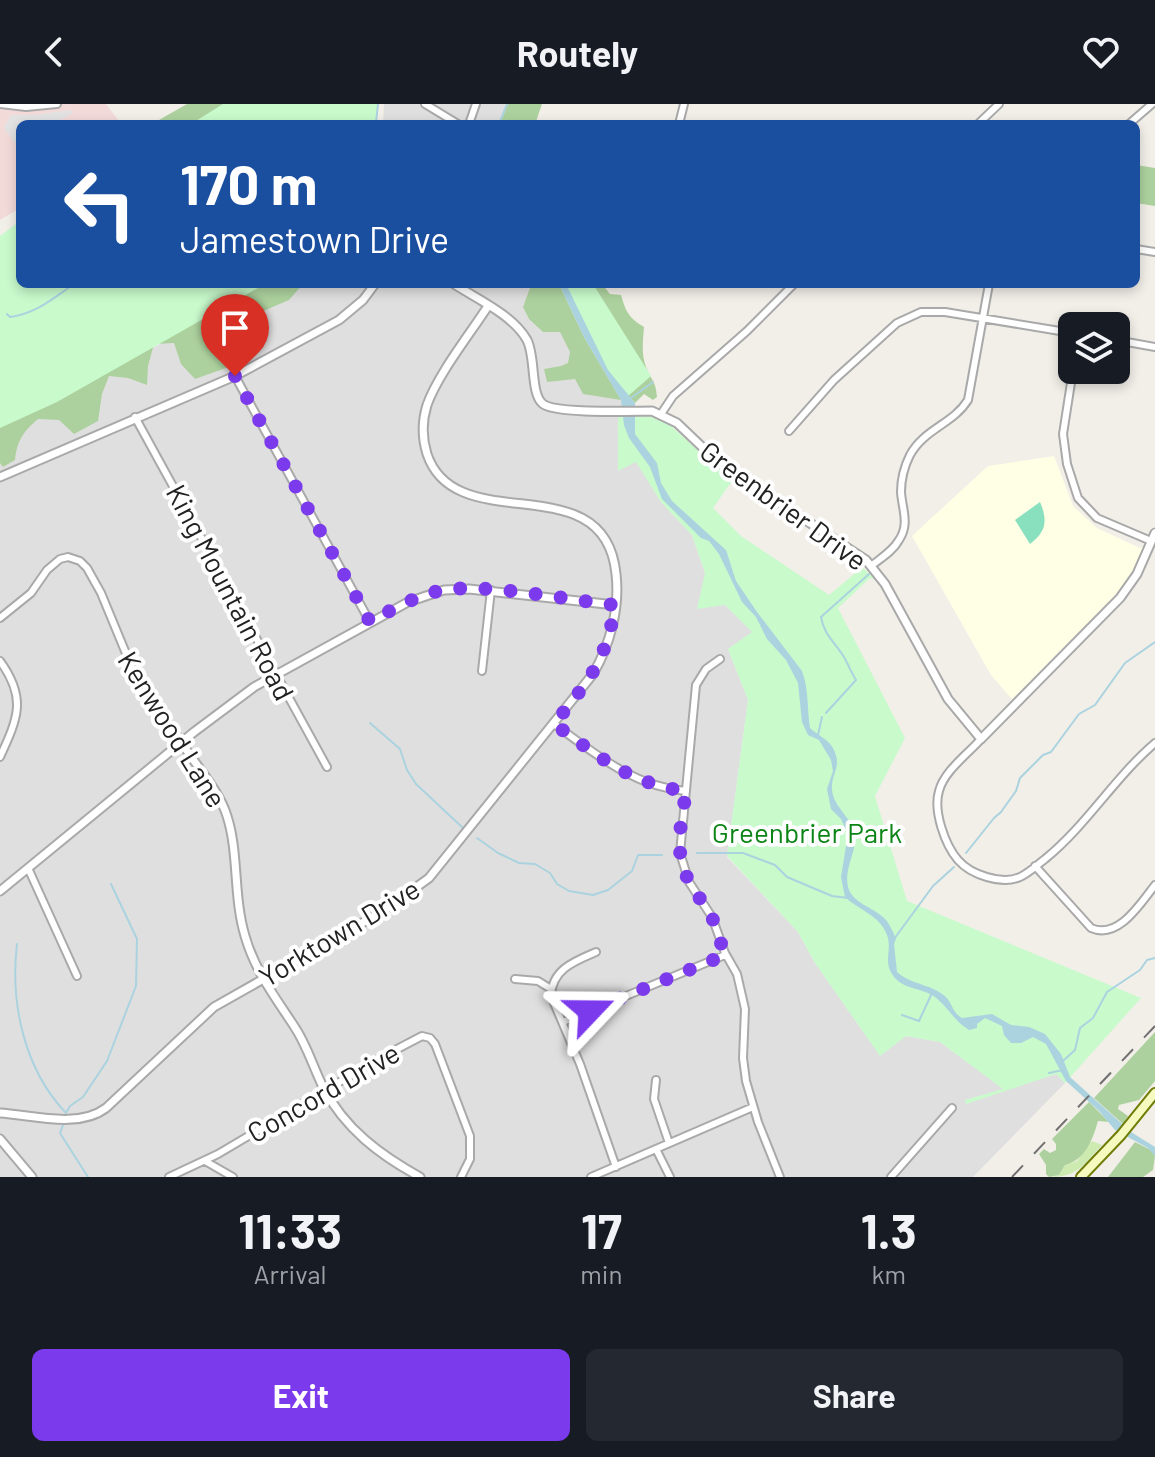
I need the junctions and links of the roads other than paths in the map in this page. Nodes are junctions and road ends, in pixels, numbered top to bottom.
1 (0, 104) edge
2 (57, 104) edge
3 (425, 104) edge
4 (999, 104) edge
5 (1152, 104) edge
6 (451, 120) edge
7 (982, 120) edge
8 (1134, 120) edge
9 (372, 288) edge
10 (460, 288) edge
11 (789, 288) edge
12 (988, 288) edge
13 (488, 306) junction
14 (983, 319) junction
15 (1058, 331) edge
16 (1130, 343) edge
17 (1155, 347) edge
18 (235, 376) junction
19 (1071, 384) edge
20 (661, 414) junction
21 (135, 417) junction
22 (789, 431) dead end
23 (0, 477) edge
24 (1153, 537) edge
25 (871, 566) junction
26 (491, 590) junction
27 (615, 605) junction
28 (0, 618) edge
29 (370, 622) junction
30 (720, 659) dead end
31 (0, 661) edge
32 (482, 671) dead end
33 (275, 674) junction
34 (554, 724) junction
35 (981, 739) junction
36 (182, 743) junction
37 (1155, 743) edge
38 (0, 757) edge
39 (327, 767) dead end
40 (686, 791) junction
41 (1035, 866) junction
42 (28, 868) junction
43 (1155, 885) edge
44 (0, 891) edge
45 (596, 952) dead end
46 (725, 955) junction
47 (77, 976) dead end
48 (262, 978) junction
49 (515, 979) dead end
50 (551, 989) junction
51 (563, 1022) junction
52 (656, 1080) dead end
53 (325, 1091) junction
54 (1152, 1097) edge
55 (753, 1107) junction
56 (952, 1108) dead end
57 (0, 1113) edge
58 (0, 1139) edge
59 (669, 1143) junction
60 (656, 1149) junction
61 (205, 1161) junction
62 (616, 1167) junction
63 (32, 1177) edge
64 (169, 1177) edge
65 (233, 1177) edge
66 (420, 1177) edge
67 (461, 1177) edge
68 (591, 1177) edge
69 (670, 1177) edge
70 (780, 1177) edge
71 (891, 1177) edge
72 (1081, 1177) edge

1 - 2 street
3 - 6 street
4 - 7 street
5 - 8 street
9 - 18 street
10 - 13 street
11 - 20 street
12 - 14 street
13 - 20 street
13 - 27 street, Yorktown Drive
14 - 15 street
14 - 22 street
14 - 25 street
16 - 17 street
18 - 21 street
18 - 29 street
19 - 24 street
20 - 25 street, Greenbrier Drive
21 - 23 street
21 - 33 street, King Mountain Road
24 - 35 street
25 - 35 street, Greenbrier Drive
26 - 27 street
26 - 29 street
26 - 32 street
27 - 34 street, Yorktown Drive
28 - 36 street, Kenwood Lane
29 - 33 street
30 - 40 street
31 - 38 street
33 - 36 street
33 - 39 street, King Mountain Road
34 - 40 street
34 - 48 street, Yorktown Drive
35 - 41 street
36 - 42 street
36 - 48 street, Kenwood Lane
37 - 41 street
40 - 46 street
41 - 43 street
42 - 44 street
42 - 47 street
45 - 50 street
46 - 51 street
46 - 55 street
48 - 53 street, Kenwood Lane
48 - 57 street, Yorktown Drive
49 - 50 street
50 - 51 street
51 - 62 street
52 - 59 street
53 - 61 street, Concord Drive
53 - 66 street, Kenwood Lane
53 - 67 street, Concord Drive
54 - 72 main road
55 - 59 street
55 - 70 street
56 - 71 street
58 - 63 street
59 - 60 street
60 - 62 street
60 - 69 street
61 - 64 street, Concord Drive
61 - 65 street
62 - 68 street

